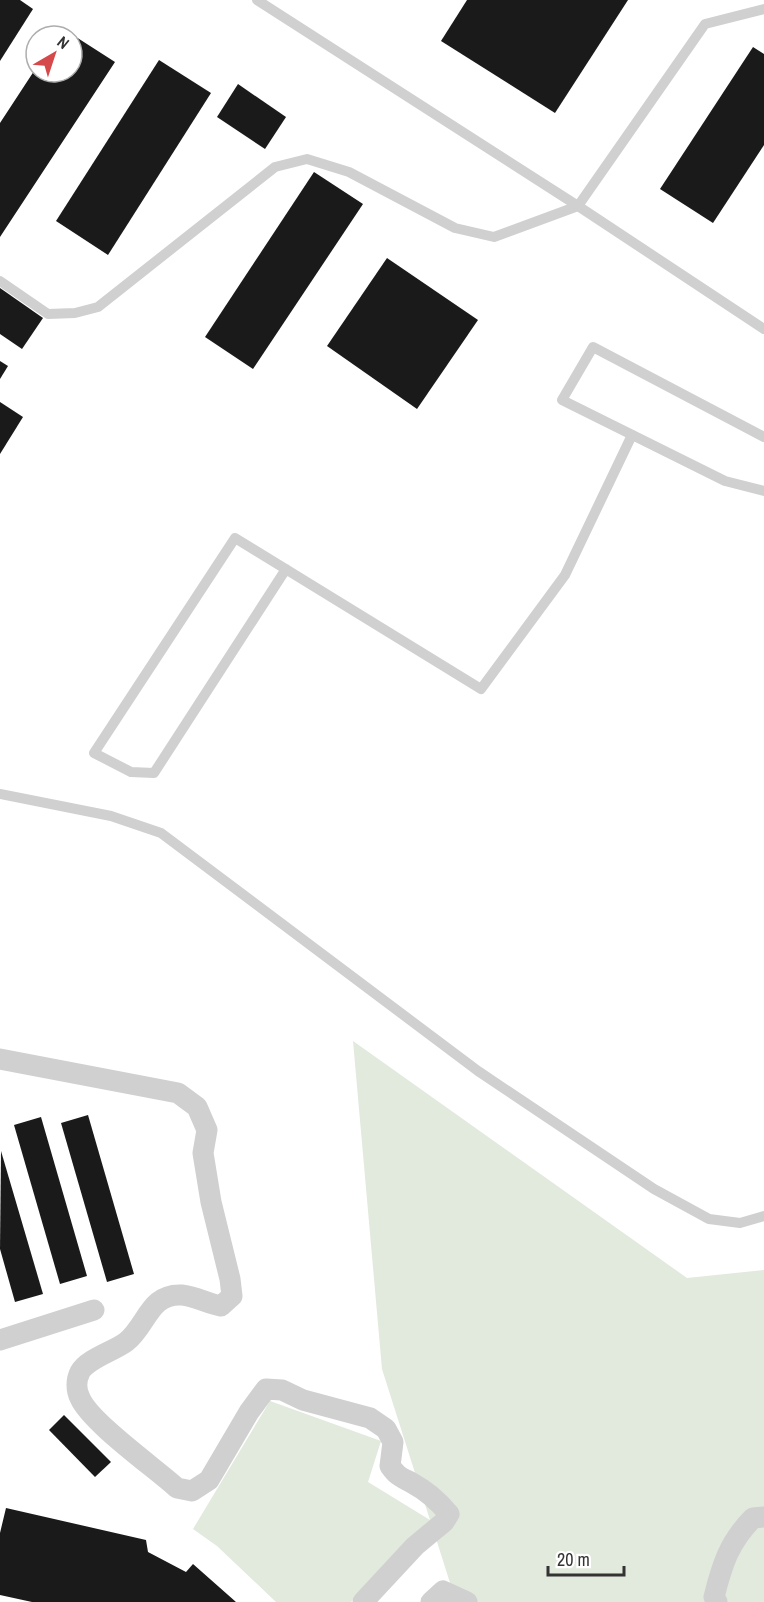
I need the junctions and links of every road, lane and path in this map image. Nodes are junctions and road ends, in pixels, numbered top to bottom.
1 (257, 0) edge
2 (764, 9) edge
3 (578, 206) junction
4 (0, 281) edge
5 (764, 329) edge
6 (632, 435) junction
7 (764, 437) edge
8 (764, 491) edge
9 (286, 569) junction
10 (0, 794) edge
11 (0, 1059) edge
12 (764, 1216) edge
13 (94, 1310) dead end
14 (0, 1340) edge
15 (764, 1517) edge
16 (363, 1602) edge
17 (431, 1602) edge
18 (467, 1602) edge
19 (717, 1602) edge

1 - 3 lane
2 - 3 lane
3 - 4 lane
3 - 5 lane
6 - 7 lane
6 - 8 lane
6 - 9 lane
9 - 9 lane
10 - 12 lane
11 - 16 street
13 - 14 street
15 - 19 street
17 - 18 street

